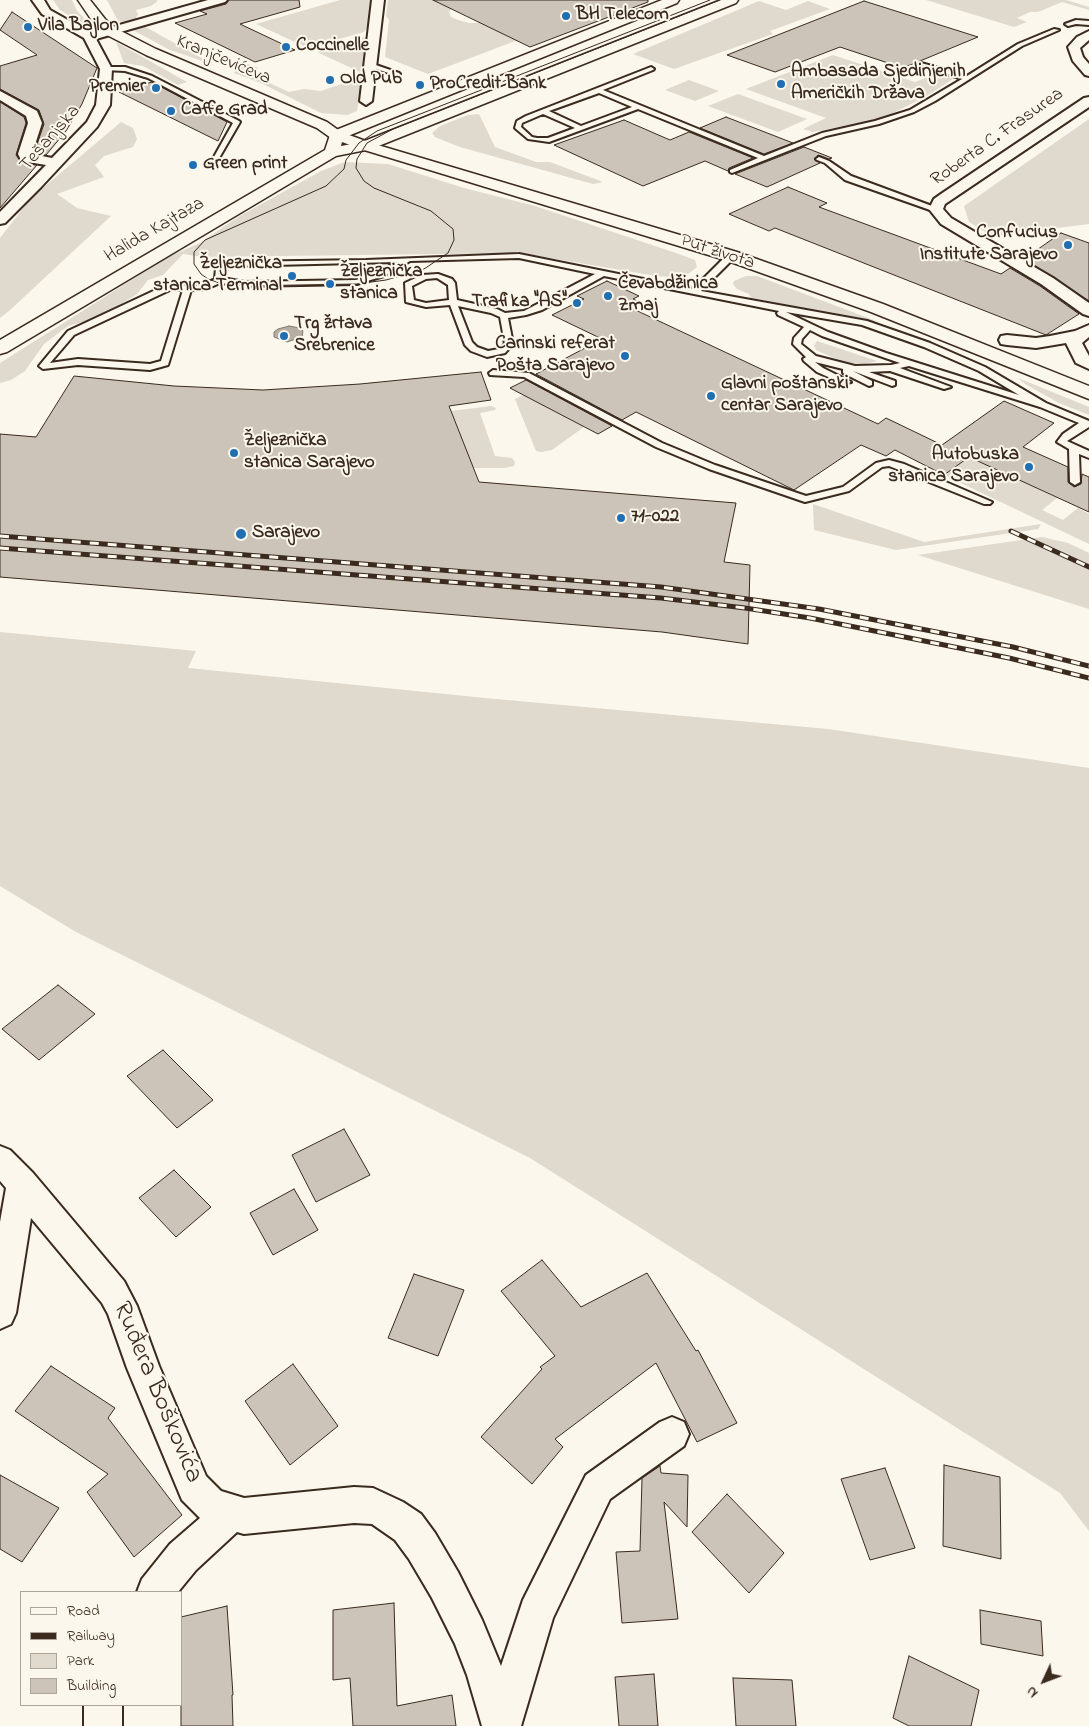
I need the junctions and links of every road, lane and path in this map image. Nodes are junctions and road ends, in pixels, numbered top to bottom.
1 (38, 0) edge
2 (84, 0) edge
3 (221, 0) edge
4 (378, 0) edge
5 (673, 0) edge
6 (732, 0) edge
7 (1089, 23) edge
8 (1068, 24) dead end
9 (1056, 30) dead end
10 (110, 31) junction
11 (1089, 35) edge
12 (90, 37) junction
13 (923, 64) dead end
14 (370, 65) junction
15 (106, 69) junction
16 (651, 69) dead end
17 (1089, 72) edge
18 (397, 74) dead end
19 (967, 78) junction
20 (599, 91) junction
21 (0, 95) edge
22 (366, 101) dead end
23 (1089, 101) edge
24 (638, 107) junction
25 (542, 111) junction
26 (322, 125) junction
27 (357, 126) junction
28 (582, 128) junction
29 (386, 137) junction
30 (334, 143) junction
31 (366, 146) junction
32 (789, 147) junction
33 (799, 151) dead end
34 (763, 158) junction
35 (819, 159) dead end
36 (55, 163) junction
37 (213, 164) dead end
38 (732, 171) dead end
39 (519, 176) dead end
40 (567, 190) dead end
41 (936, 209) junction
42 (0, 220) edge
43 (731, 256) junction
44 (467, 257) junction
45 (408, 259) junction
46 (603, 273) junction
47 (431, 276) junction
48 (219, 280) junction
49 (866, 287) dead end
50 (188, 288) junction
51 (696, 291) junction
52 (453, 302) junction
53 (770, 307) junction
54 (1089, 311) edge
55 (504, 316) junction
56 (808, 327) junction
57 (1084, 332) edge
58 (989, 333) dead end
59 (1007, 340) junction
60 (0, 348) edge
61 (804, 352) junction
62 (910, 363) junction
63 (830, 364) junction
64 (1089, 364) edge
65 (891, 368) junction
66 (855, 369) junction
67 (874, 369) junction
68 (1089, 372) edge
69 (493, 373) dead end
70 (847, 382) dead end
71 (869, 383) dead end
72 (892, 383) dead end
73 (917, 384) dead end
74 (947, 387) dead end
75 (1089, 393) edge
76 (1044, 405) junction
77 (1087, 423) edge
78 (1074, 449) junction
79 (1089, 455) edge
80 (1074, 482) dead end
81 (988, 502) dead end
82 (0, 1158) edge
83 (22, 1183) junction
84 (0, 1313) edge
85 (672, 1434) dead end
86 (230, 1513) junction
87 (156, 1591) edge
88 (103, 1706) edge
89 (103, 1726) edge
90 (501, 1726) edge

1 - 12 street
2 - 10 street, Kranjčevićeva
3 - 10 street, Kranjčevićeva
4 - 14 street
5 - 27 street, Halida Kajtaza
6 - 29 street, Halida Kajtaza
7 - 8 lane
9 - 19 lane
10 - 12 street
10 - 26 street, Kranjčevićeva
11 - 17 street, Roberta C. Frasurea
12 - 15 street
13 - 19 lane
14 - 18 lane
14 - 22 street
15 - 36 street, Tešanjska
15 - 37 lane
16 - 20 lane
19 - 32 lane
20 - 24 lane
20 - 25 lane
21 - 36 street
23 - 41 street, Roberta C. Frasurea
24 - 28 lane
24 - 34 lane
25 - 28 lane
25 - 28 lane
26 - 27 street, Kranjčevićeva
26 - 30 street, Kranjčevićeva
27 - 29 street
27 - 30 street, Halida Kajtaza
29 - 31 street, Halida Kajtaza
29 - 39 street
30 - 31 street, Halida Kajtaza
30 - 60 street, Halida Kajtaza
31 - 43 street, Put života
32 - 33 lane
32 - 34 lane
34 - 38 lane
35 - 41 lane
36 - 42 street, Tešanjska
40 - 49 street, Put života
41 - 54 street, Roberta C. Frasurea
43 - 51 lane
43 - 75 street, Put života
44 - 45 lane
44 - 46 lane
44 - 47 lane
45 - 48 lane
45 - 48 lane
46 - 51 lane
46 - 55 lane
47 - 52 lane
47 - 52 lane
48 - 50 lane
50 - 50 lane
51 - 53 lane
52 - 55 lane
52 - 55 lane
53 - 56 lane
53 - 76 lane
56 - 61 lane
56 - 62 lane
57 - 59 street
57 - 64 street
58 - 59 street
59 - 68 street
61 - 63 lane
61 - 70 lane
62 - 65 lane
62 - 76 lane
63 - 66 lane
63 - 71 lane
65 - 67 lane
65 - 74 lane
66 - 67 lane
66 - 72 lane
67 - 73 lane
69 - 81 lane
76 - 77 lane
77 - 78 lane
78 - 79 lane
78 - 80 lane
82 - 83 street, Ruđera Boškovića
83 - 84 street
83 - 86 street, Ruđera Boškovića
85 - 90 street
86 - 87 street
86 - 90 street, Ruđera Boškovića
88 - 89 street

